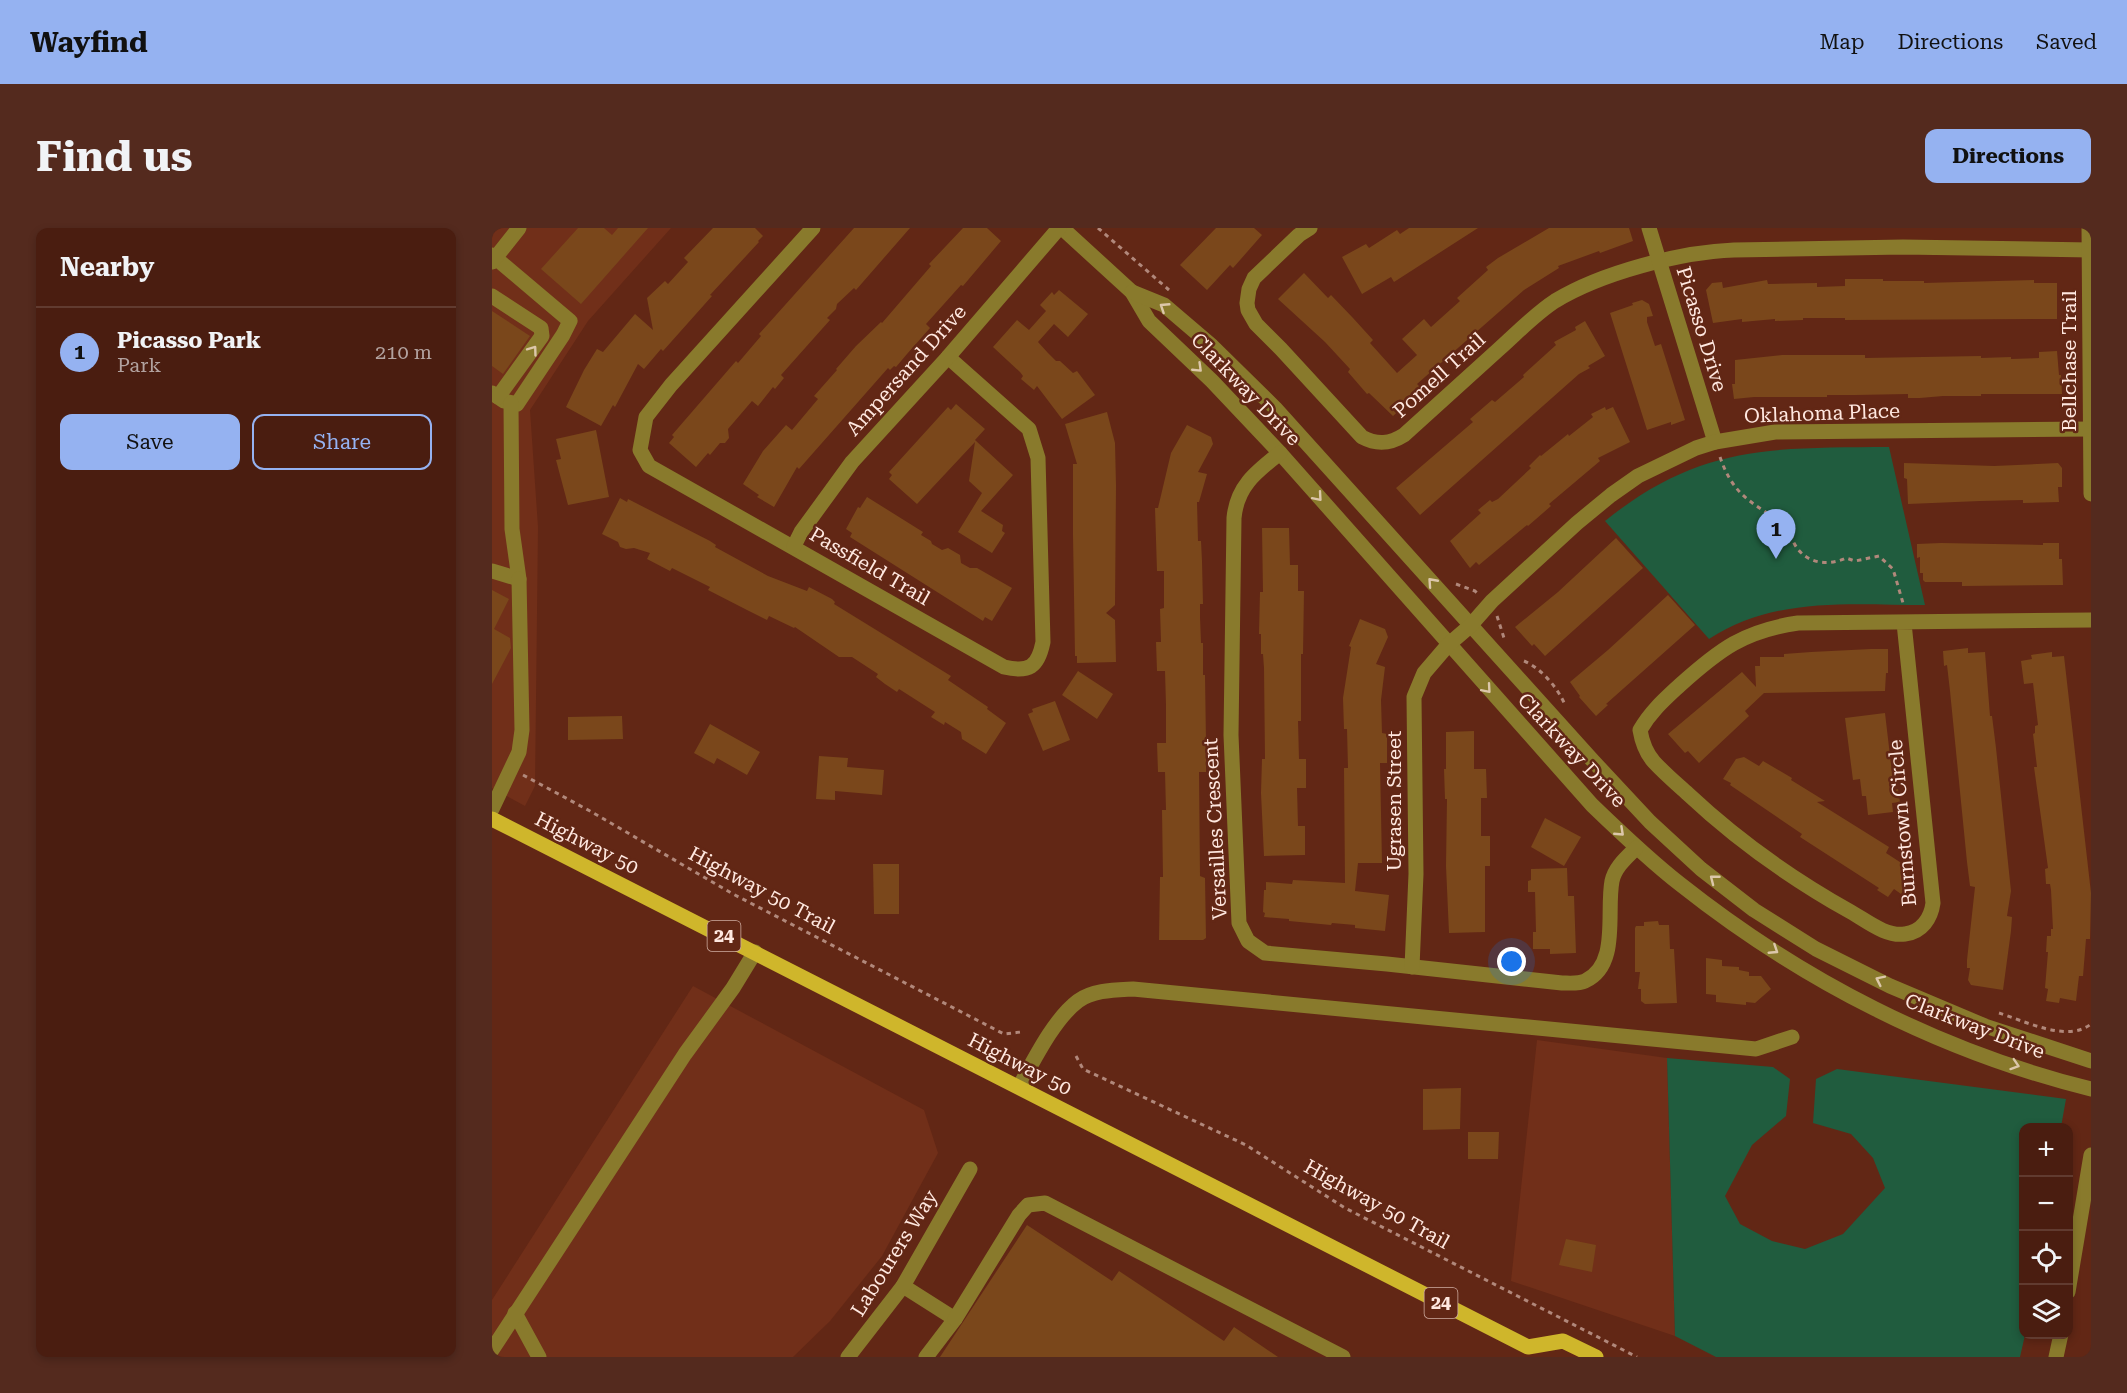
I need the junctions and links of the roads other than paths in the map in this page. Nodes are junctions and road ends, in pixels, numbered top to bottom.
1 (519, 228) edge
2 (813, 228) edge
3 (1060, 228) edge
4 (1310, 228) edge
5 (1649, 228) edge
6 (2089, 228) edge
7 (2090, 250) edge
8 (493, 259) edge
9 (1659, 262) junction
10 (1132, 292) junction
11 (492, 296) edge
12 (948, 357) junction
13 (500, 398) edge
14 (2091, 429) edge
15 (1715, 442) junction
16 (1280, 453) junction
17 (2091, 494) edge
18 (794, 546) junction
19 (492, 571) edge
20 (519, 579) junction
21 (2091, 620) edge
22 (1904, 623) junction
23 (1470, 626) junction
24 (1448, 645) junction
25 (492, 809) edge
26 (492, 819) edge
27 (1636, 848) junction
28 (755, 952) junction
29 (1412, 967) junction
30 (1791, 1037) dead end
31 (2091, 1061) edge
32 (1019, 1087) junction
33 (2091, 1089) edge
34 (2091, 1155) edge
35 (970, 1169) dead end
36 (2069, 1285) edge
37 (903, 1287) junction
38 (515, 1313) junction
39 (955, 1319) junction
40 (2060, 1339) edge
41 (492, 1350) edge
42 (1531, 1352) edge
43 (539, 1357) edge
44 (848, 1357) edge
45 (926, 1357) edge
46 (1343, 1357) edge
47 (1596, 1357) edge
48 (2056, 1357) edge

1 - 8 street
2 - 18 street, Passfield Trail
3 - 10 street, Clarkway Drive
3 - 12 street, Ampersand Drive
4 - 9 street, Pomell Trail
5 - 9 street, Picasso Drive
6 - 7 street, Bellchase Trail
7 - 9 street
7 - 14 street, Bellchase Trail
8 - 13 street
9 - 15 street, Picasso Drive
10 -> 16 street, Clarkway Drive
23 -> 10 street, Clarkway Drive
13 -> 11 street
12 - 18 street, Ampersand Drive
12 - 18 street, Passfield Trail
13 - 20 street
14 - 15 street, Oklahoma Place
14 - 17 street, Bellchase Trail
15 - 23 street, Oklahoma Place
16 -> 24 street, Clarkway Drive
16 - 29 street, Versailles Crescent
19 - 20 street
20 - 25 street
21 - 22 street, Burnstown Circle
22 - 22 street, Burnstown Circle
23 - 24 street, Oklahoma Place
31 -> 23 street, Clarkway Drive
24 -> 27 street, Clarkway Drive
24 - 29 street, Ugrasen Street
26 - 28 main road, Highway 50 / 24
27 - 29 street, Versailles Crescent
27 -> 33 street, Clarkway Drive
28 - 32 main road, Highway 50 / 24
28 - 38 street
30 - 32 street
32 - 42 main road, Highway 50 / 24
34 - 36 street
35 - 37 street, Labourers Way
37 - 39 street
37 - 44 street, Labourers Way
38 - 41 street
38 - 43 street
39 - 45 street
39 - 46 street
40 - 48 street
42 - 47 main road, Highway 50 / 24

